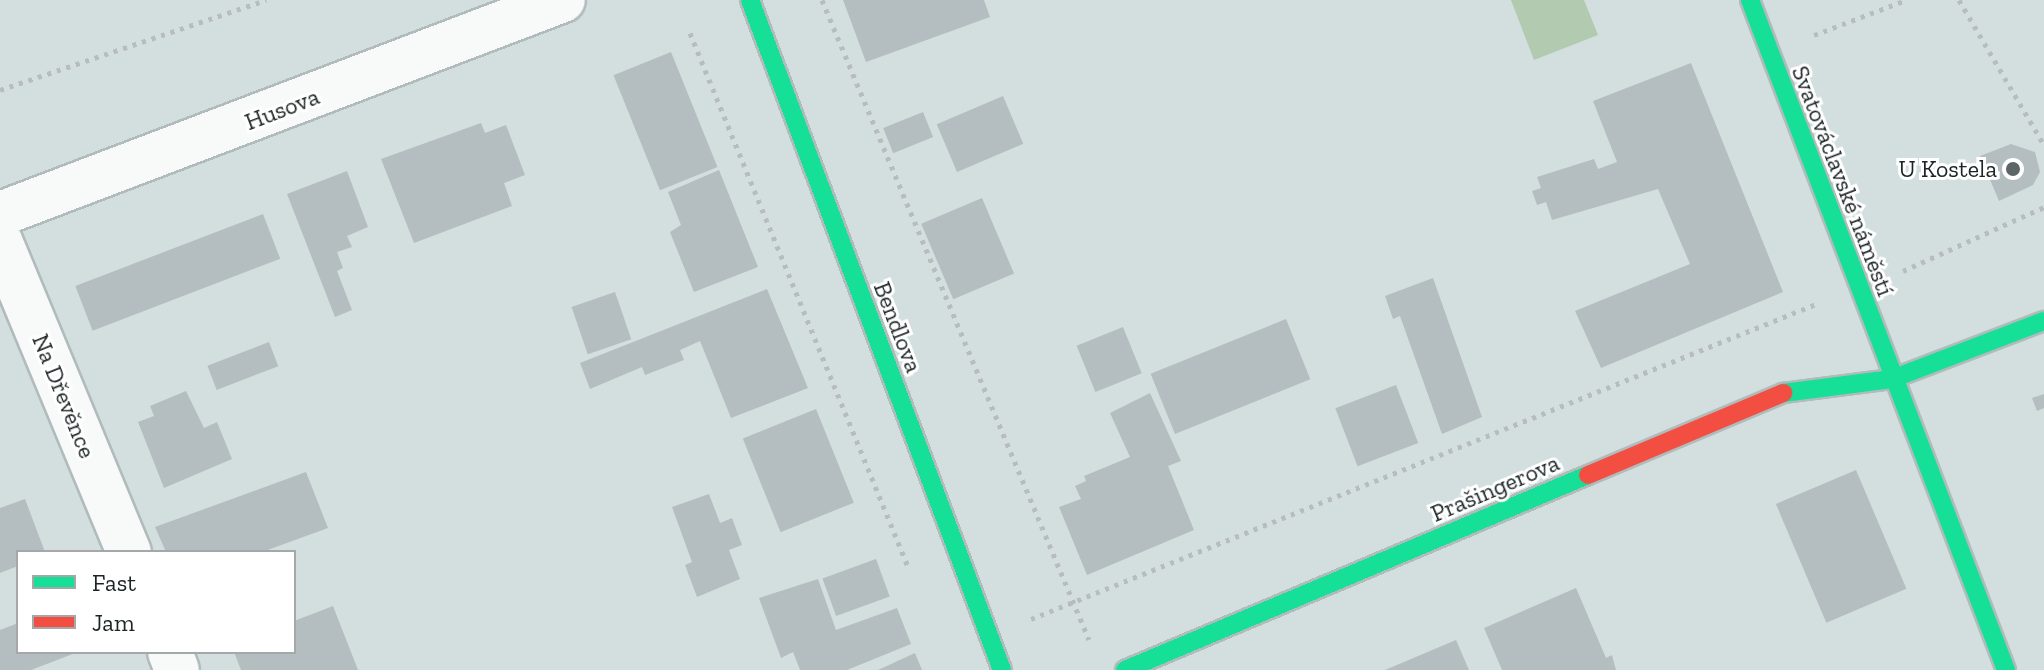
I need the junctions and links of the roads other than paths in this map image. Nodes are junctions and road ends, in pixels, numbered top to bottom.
1 (563, 0) edge
2 (750, 0) edge
3 (1750, 0) edge
4 (0, 214) edge
5 (0, 241) edge
6 (2044, 321) edge
7 (1892, 379) junction
8 (128, 550) edge
9 (1002, 670) edge
10 (1125, 670) edge
11 (2006, 670) edge

1 - 4 street, Husova
2 - 9 street, Bendlova
3 - 7 street, Svatováclavské náměstí
5 - 8 street, Na Dřevěnce
6 - 7 street
7 - 10 street, Prašingerova
7 - 11 street, Svatováclavské náměstí

